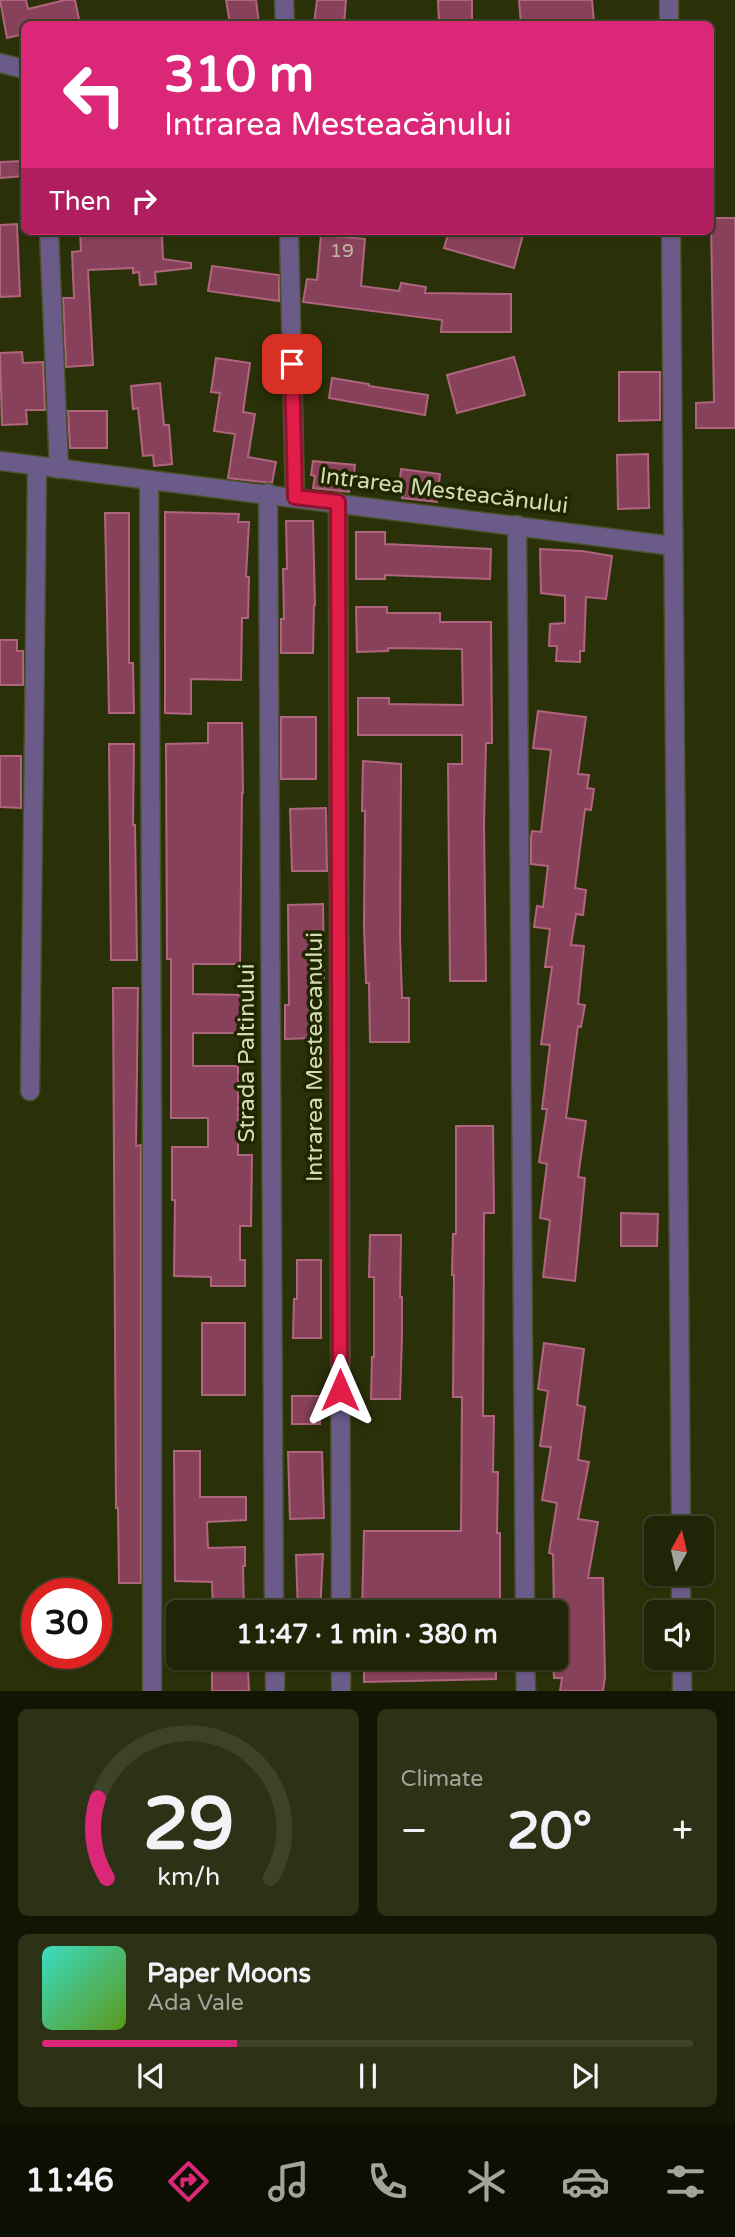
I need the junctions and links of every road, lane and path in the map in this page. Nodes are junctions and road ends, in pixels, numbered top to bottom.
1 (284, 0) edge
2 (669, 0) edge
3 (285, 21) edge
4 (669, 21) edge
5 (0, 63) edge
6 (21, 68) edge
7 (49, 235) edge
8 (289, 235) edge
9 (671, 235) edge
10 (0, 461) edge
11 (37, 466) junction
12 (60, 469) junction
13 (149, 481) junction
14 (268, 493) junction
15 (295, 497) junction
16 (338, 502) junction
17 (517, 525) junction
18 (673, 546) junction
19 (30, 1091) dead end
20 (681, 1516) edge
21 (274, 1600) edge
22 (341, 1600) edge
23 (525, 1600) edge
24 (275, 1670) edge
25 (341, 1670) edge
26 (525, 1670) edge
27 (682, 1670) edge
28 (152, 1691) edge
29 (275, 1691) edge
30 (341, 1691) edge
31 (526, 1691) edge
32 (682, 1691) edge

1 - 3 street
2 - 4 street
5 - 6 street
7 - 12 street
8 - 15 street
9 - 18 street
10 - 11 street, Intrarea Mesteacănului
11 - 12 street, Intrarea Mesteacănului
11 - 19 street
12 - 13 street, Intrarea Mesteacănului
13 - 14 street, Intrarea Mesteacănului
13 - 28 street
14 - 15 street, Intrarea Mesteacănului
14 - 21 street, Strada Paltinului
15 - 16 street, Intrarea Mesteacănului
16 - 17 street, Intrarea Mesteacănului
16 - 22 street, Intrarea Mesteacanului
17 - 18 street, Intrarea Mesteacănului
17 - 23 street
18 - 20 street
24 - 29 street
25 - 30 street
26 - 31 street
27 - 32 street

